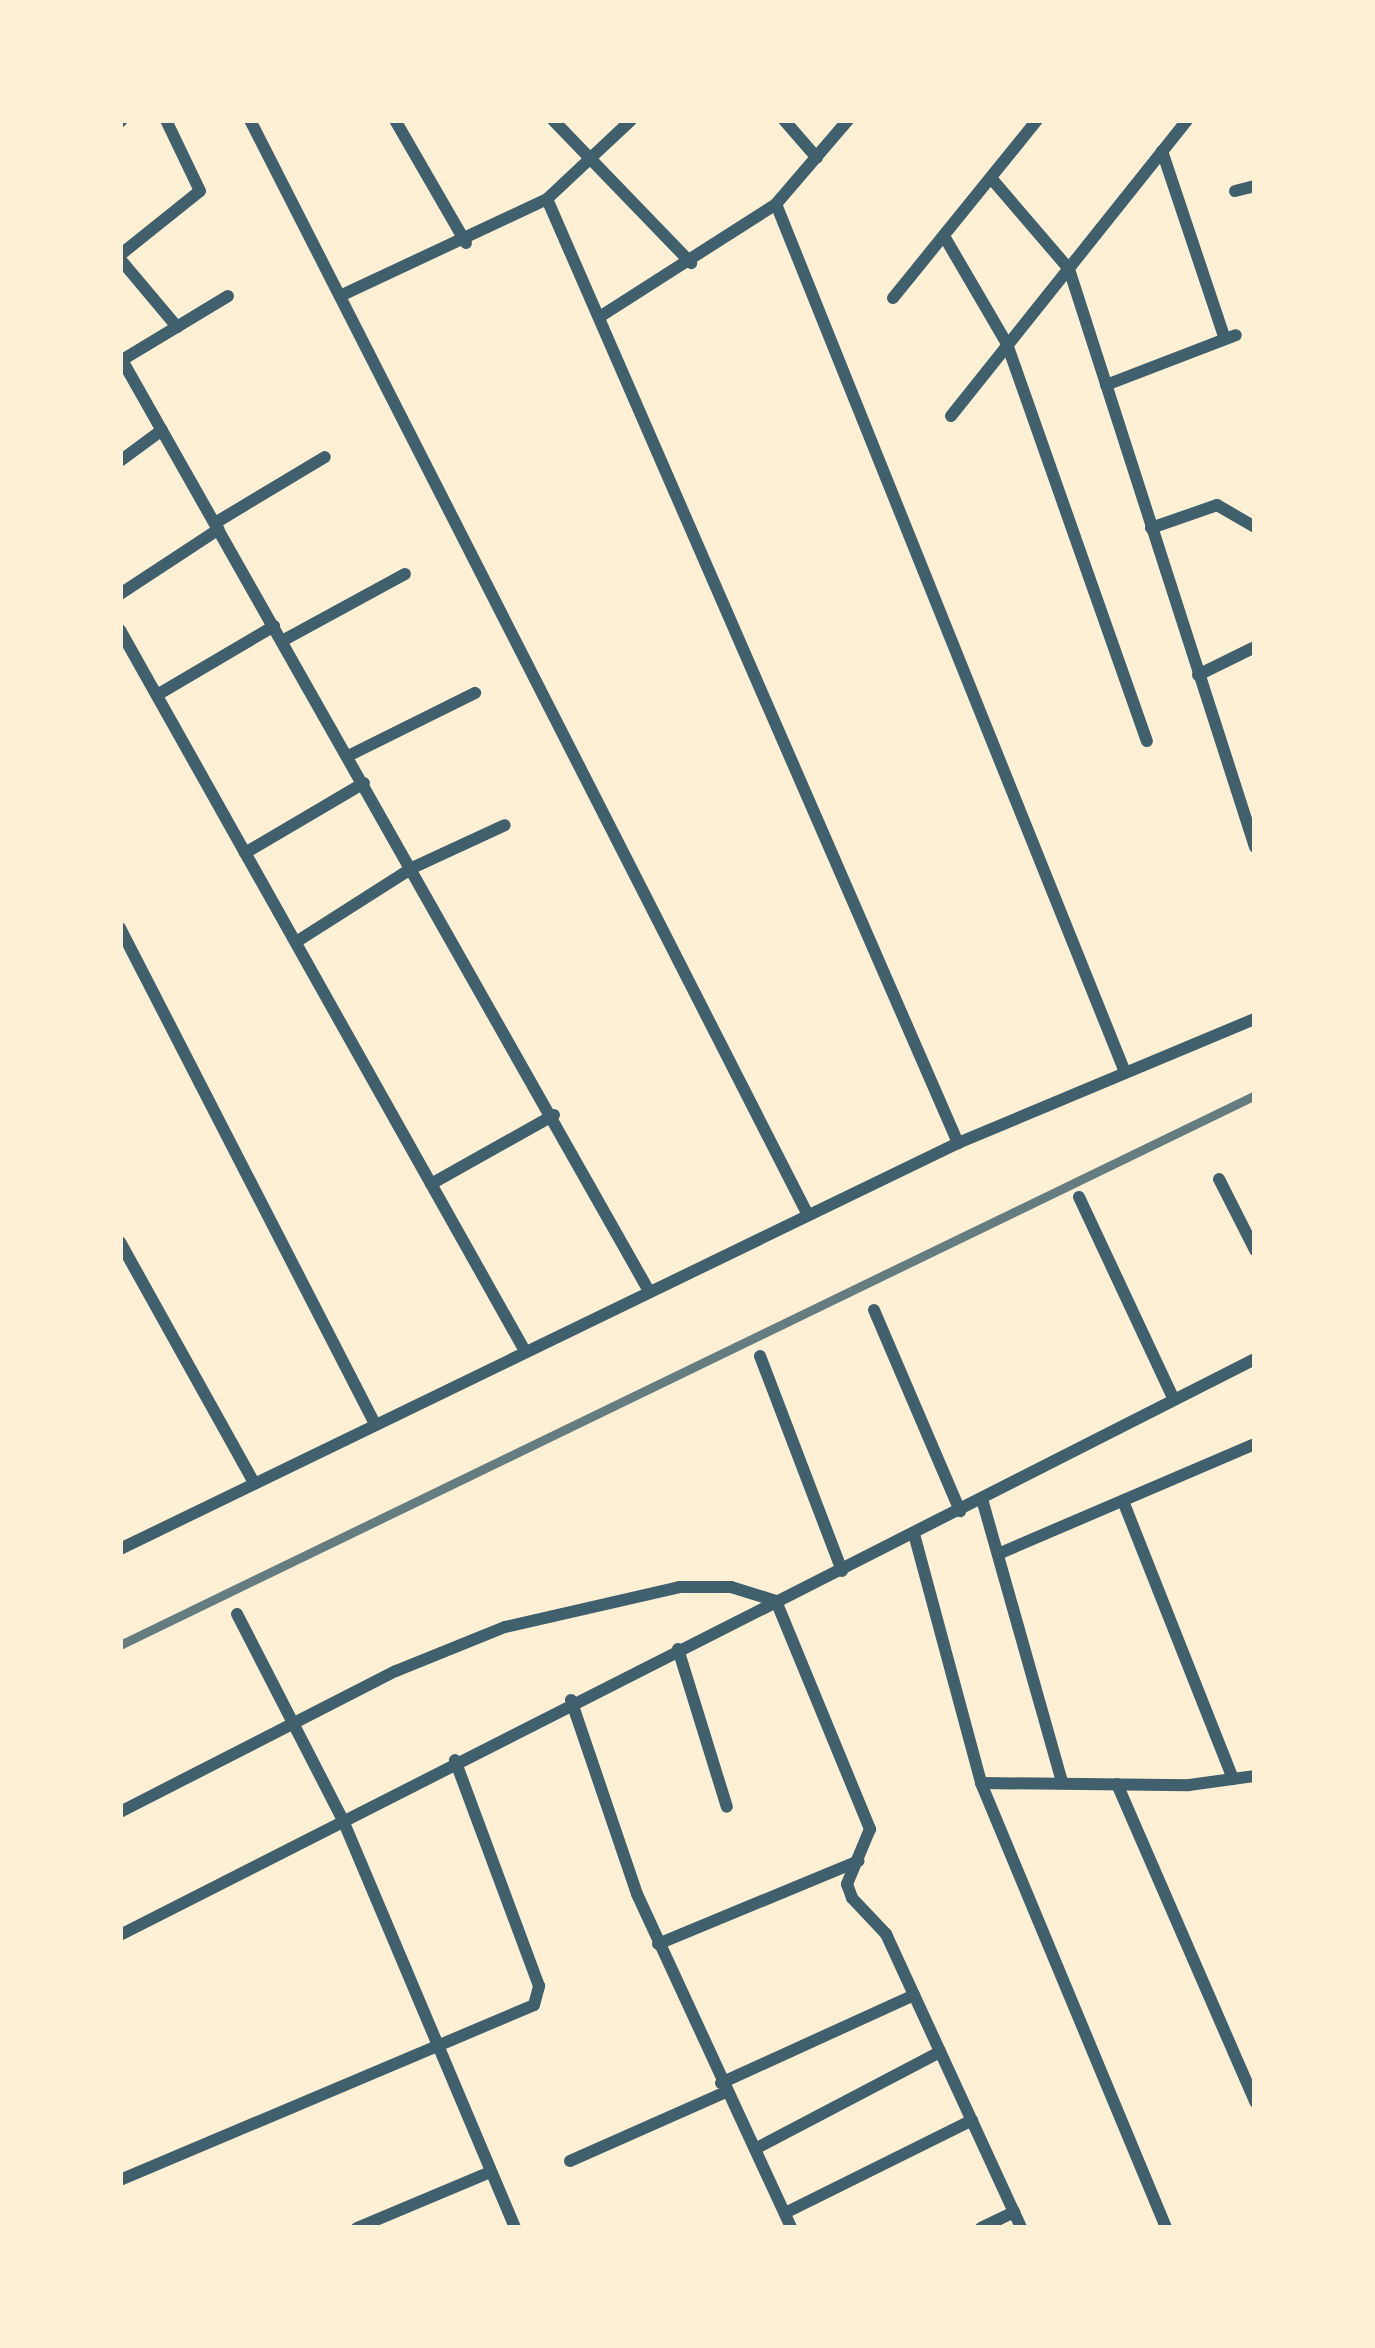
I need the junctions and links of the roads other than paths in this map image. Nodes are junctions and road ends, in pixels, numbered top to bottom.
1 (166, 120) edge
2 (250, 120) edge
3 (395, 120) edge
4 (553, 120) edge
5 (631, 120) edge
6 (784, 120) edge
7 (848, 120) edge
8 (1037, 120) edge
9 (1187, 120) edge
10 (1162, 152) junction
11 (817, 158) junction
12 (590, 160) junction
13 (992, 178) junction
14 (1255, 186) edge
15 (1235, 191) dead end
16 (547, 199) junction
17 (776, 204) junction
18 (944, 236) junction
19 (466, 243) junction
20 (120, 257) edge
21 (691, 263) junction
22 (1069, 268) junction
23 (228, 296) dead end
24 (340, 296) junction
25 (893, 298) dead end
26 (601, 316) junction
27 (177, 327) junction
28 (1007, 344) junction
29 (121, 360) edge
30 (1106, 386) junction
31 (951, 416) dead end
32 (162, 430) junction
33 (325, 457) dead end
34 (120, 460) edge
35 (217, 526) junction
36 (1255, 527) edge
37 (1150, 528) junction
38 (405, 574) dead end
39 (120, 594) edge
40 (274, 626) junction
41 (120, 630) edge
42 (282, 640) junction
43 (1255, 647) edge
44 (1198, 675) junction
45 (475, 693) dead end
46 (157, 695) junction
47 (1147, 741) dead end
48 (349, 756) junction
49 (364, 783) junction
50 (505, 825) dead end
51 (1255, 847) edge
52 (245, 853) junction
53 (412, 868) junction
54 (120, 928) edge
55 (296, 942) junction
56 (1255, 1019) edge
57 (1125, 1072) junction
58 (554, 1115) junction
59 (958, 1144) junction
60 (1219, 1179) dead end
61 (431, 1184) junction
62 (1078, 1197) dead end
63 (808, 1215) junction
64 (120, 1242) edge
65 (1255, 1250) edge
66 (650, 1291) junction
67 (874, 1310) dead end
68 (525, 1351) junction
69 (760, 1357) dead end
70 (1255, 1359) edge
71 (1174, 1400) junction
72 (375, 1424) junction
73 (1255, 1444) edge
74 (254, 1484) junction
75 (982, 1499) junction
76 (1123, 1501) junction
77 (960, 1511) junction
78 (914, 1534) junction
79 (122, 1544) edge
80 (998, 1554) junction
81 (842, 1571) junction
82 (776, 1601) junction
83 (237, 1614) dead end
84 (678, 1648) junction
85 (571, 1700) junction
86 (292, 1722) junction
87 (455, 1760) junction
88 (1255, 1776) edge
89 (1233, 1779) junction
90 (1062, 1782) junction
91 (981, 1783) junction
92 (1117, 1784) junction
93 (727, 1808) dead end
94 (120, 1812) edge
95 (342, 1818) junction
96 (858, 1861) junction
97 (120, 1935) edge
98 (658, 1944) junction
99 (914, 1994) junction
100 (434, 2048) junction
101 (940, 2052) junction
102 (724, 2088) junction
103 (1255, 2102) edge
104 (972, 2120) junction
105 (755, 2150) junction
106 (570, 2161) dead end
107 (490, 2171) junction
108 (120, 2180) edge
109 (1014, 2212) junction
110 (788, 2221) edge
111 (357, 2228) edge
112 (515, 2228) edge
113 (769, 2228) edge
114 (981, 2228) edge
115 (1021, 2228) edge
116 (1166, 2228) edge

1 - 20 street
2 - 24 street
3 - 19 street
4 - 12 street
5 - 12 street
6 - 11 street
7 - 11 street
8 - 13 street
9 - 10 street
10 - 22 street
10 - 30 street
11 - 17 street
12 - 16 street
12 - 21 street
13 - 18 street
13 - 22 street
14 - 15 street
16 - 19 street
16 - 26 street
17 - 21 street
17 - 57 street
18 - 25 street
18 - 28 street
19 - 24 street
20 - 27 street
21 - 26 street
22 - 28 street
22 - 30 street
23 - 27 street
24 - 63 street
26 - 59 street
27 - 29 street
28 - 31 street
28 - 47 street
29 - 32 street
30 - 37 street
32 - 34 street
32 - 35 street
33 - 35 street
35 - 39 street
35 - 40 street
36 - 37 street
37 - 44 street
38 - 42 street
40 - 42 street
40 - 46 street
41 - 46 street
42 - 48 street
43 - 44 street
44 - 51 street
45 - 48 street
46 - 52 street
48 - 49 street
49 - 52 street
49 - 53 street
50 - 53 street
52 - 55 street
53 - 55 street
53 - 58 street
54 - 72 street
55 - 61 street
56 - 57 street
57 - 59 street
58 - 61 street
58 - 66 street
59 - 63 street
60 - 65 street
61 - 68 street
62 - 71 street
63 - 66 street
64 - 74 street
66 - 68 street
67 - 77 street
68 - 72 street
69 - 81 street
70 - 71 street
71 - 75 street
72 - 74 street
73 - 76 street
74 - 79 street
75 - 77 street
75 - 80 street
76 - 80 street
76 - 89 street
77 - 78 street
78 - 81 street
78 - 91 street
80 - 90 street
81 - 82 street
82 - 84 street
82 - 86 street
82 - 96 street
83 - 86 street
84 - 85 street
84 - 93 street
85 - 87 street
85 - 98 street
86 - 94 street
86 - 95 street
87 - 95 street
87 - 100 street
88 - 89 street
89 - 92 street
90 - 91 street
90 - 92 street
91 - 116 street
92 - 103 street
95 - 97 street
95 - 100 street
96 - 98 street
96 - 99 street
98 - 102 street
99 - 101 street
99 - 102 street
100 - 107 street
100 - 108 street
101 - 104 street
101 - 105 street
102 - 105 street
102 - 106 street
104 - 109 street
104 - 110 street
105 - 110 street
107 - 111 street
107 - 112 street
109 - 114 street
109 - 115 street
110 - 113 street

